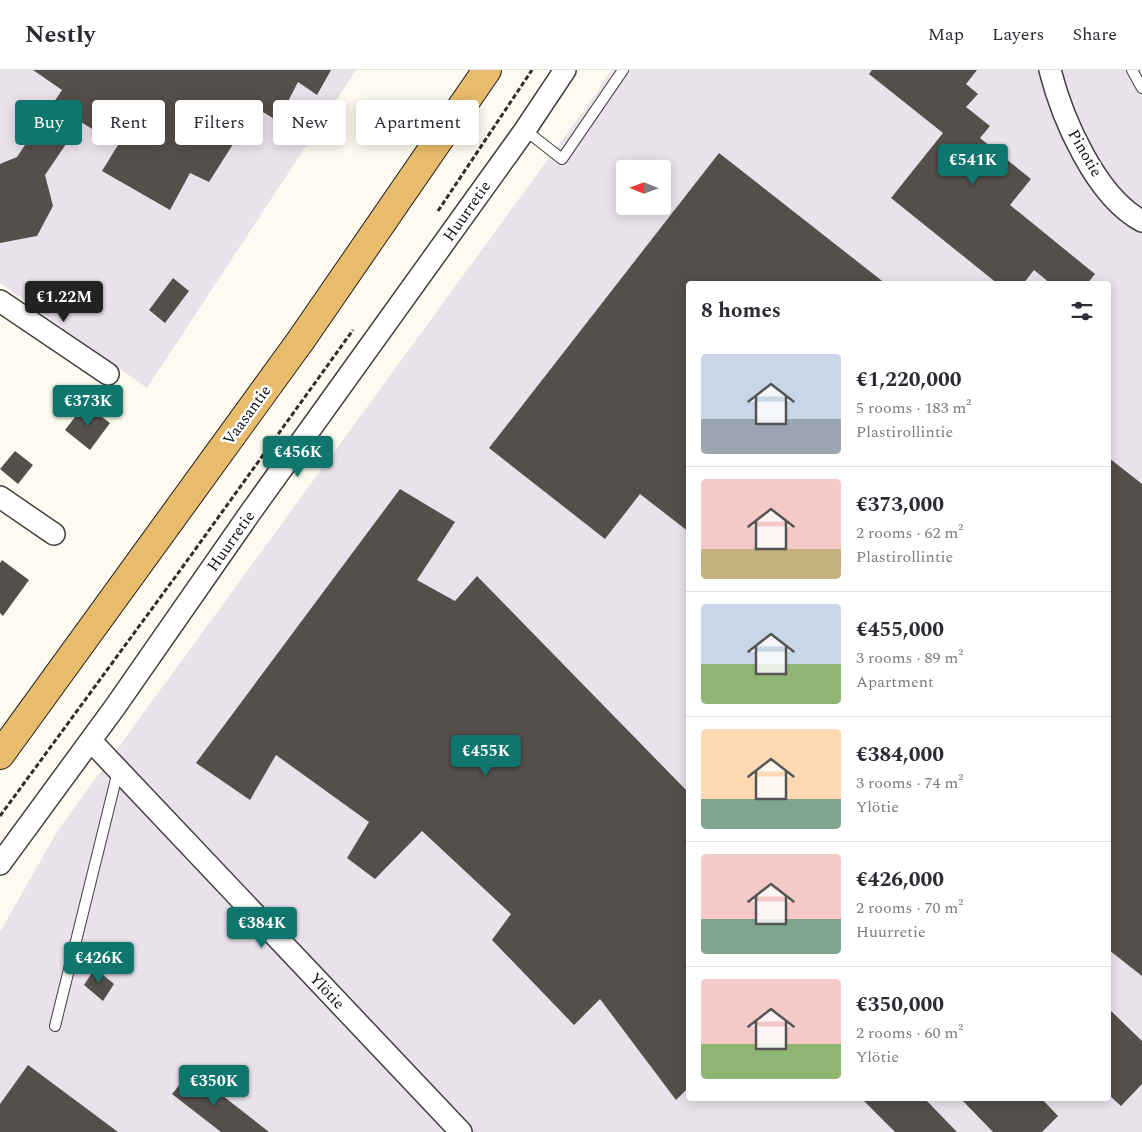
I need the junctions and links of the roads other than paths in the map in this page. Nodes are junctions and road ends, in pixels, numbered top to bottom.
1 (487, 70) edge
2 (565, 70) edge
3 (623, 70) edge
4 (1050, 70) edge
5 (1132, 70) edge
6 (1142, 88) edge
7 (525, 130) junction
8 (1142, 221) edge
9 (0, 301) edge
10 (108, 374) dead end
11 (0, 497) edge
12 (54, 534) dead end
13 (91, 741) junction
14 (0, 755) edge
15 (118, 770) junction
16 (0, 864) edge
17 (55, 1026) dead end
18 (461, 1132) edge

1 - 14 highway, Vaasantie
2 - 7 street, Huurretie
3 - 7 lane
4 - 8 street, Pinotie
5 - 6 lane
7 - 13 street, Huurretie
9 - 10 street
11 - 12 street
13 - 15 street, Ylötie
13 - 16 street, Huurretie
15 - 17 lane
15 - 18 street, Ylötie

